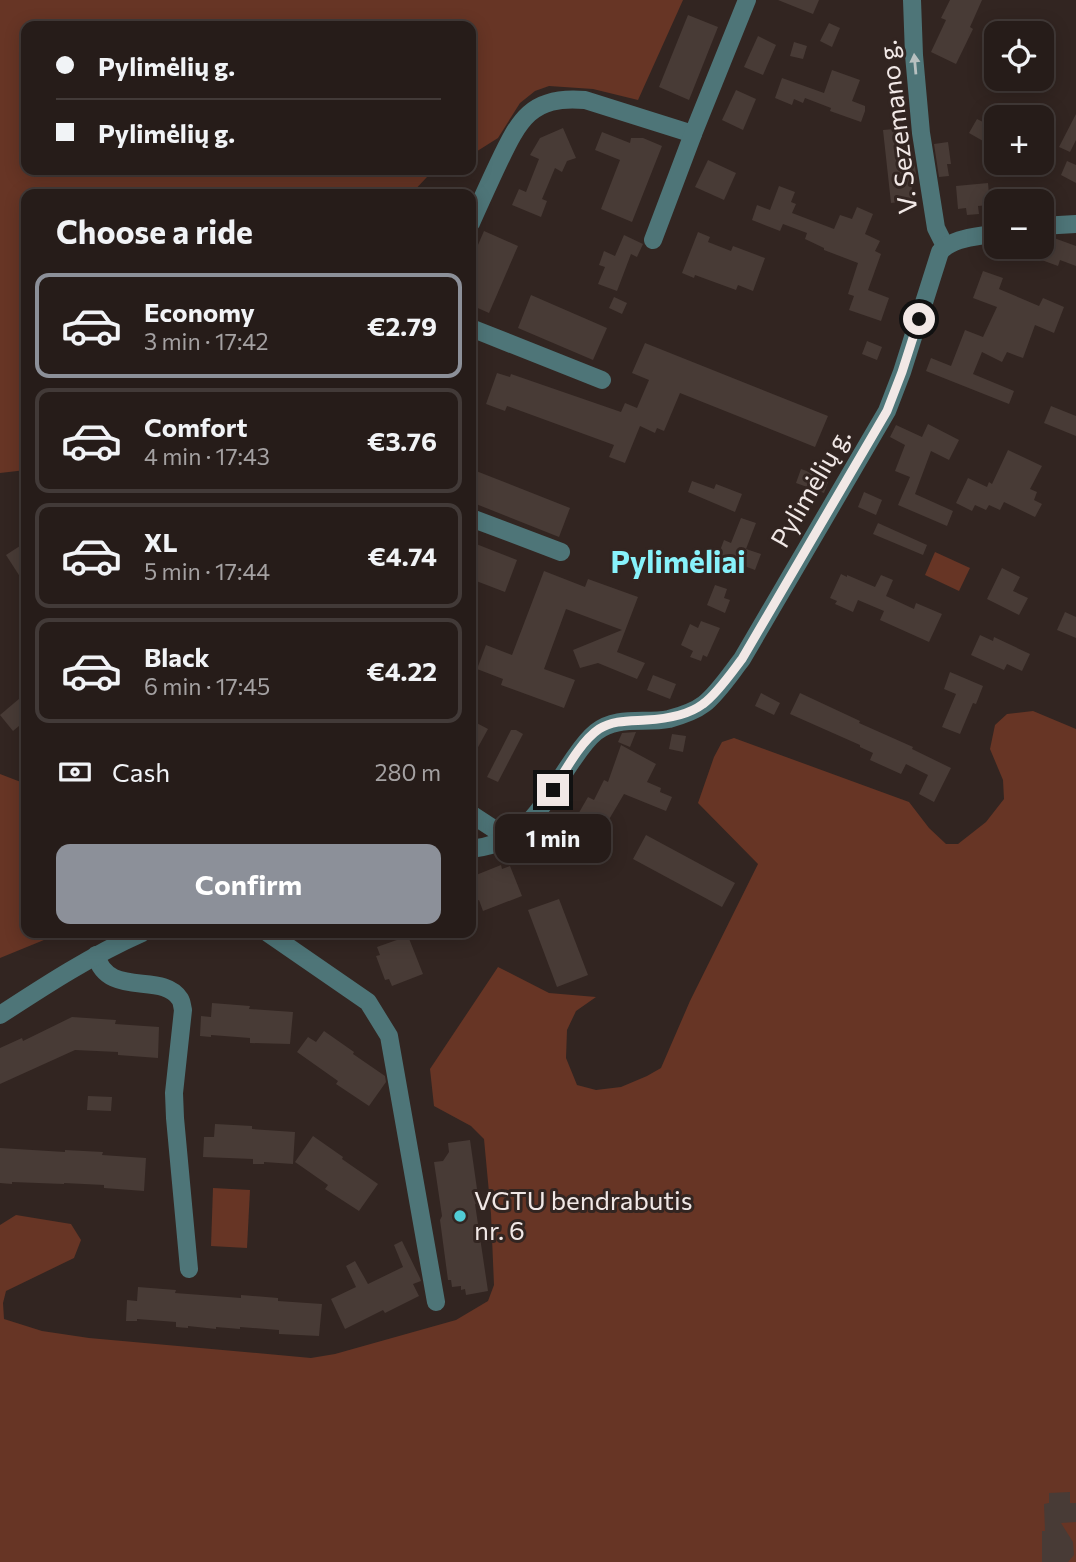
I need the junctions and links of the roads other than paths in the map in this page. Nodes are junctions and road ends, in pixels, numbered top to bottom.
1 (747, 0) edge
2 (912, 0) edge
3 (692, 134) junction
4 (476, 212) edge
5 (1076, 224) edge
6 (1054, 225) edge
7 (984, 236) edge
8 (653, 240) dead end
9 (946, 246) junction
10 (476, 330) edge
11 (602, 380) dead end
12 (476, 520) edge
13 (561, 552) dead end
14 (476, 817) edge
15 (502, 840) junction
16 (476, 848) edge
17 (132, 938) edge
18 (275, 938) edge
19 (96, 955) junction
20 (0, 1015) edge
21 (189, 1269) dead end
22 (436, 1302) dead end

1 - 3 street
9 -> 2 street, V. Sezemano g.
3 - 4 street
3 - 8 street
5 - 6 street
7 - 9 street
9 - 15 street, Pylimėlių g.
10 - 11 street
12 - 13 street
14 - 15 street
15 - 16 street, Pylimėlių g.
17 - 19 street
18 - 22 street
19 - 20 street
19 - 21 street

